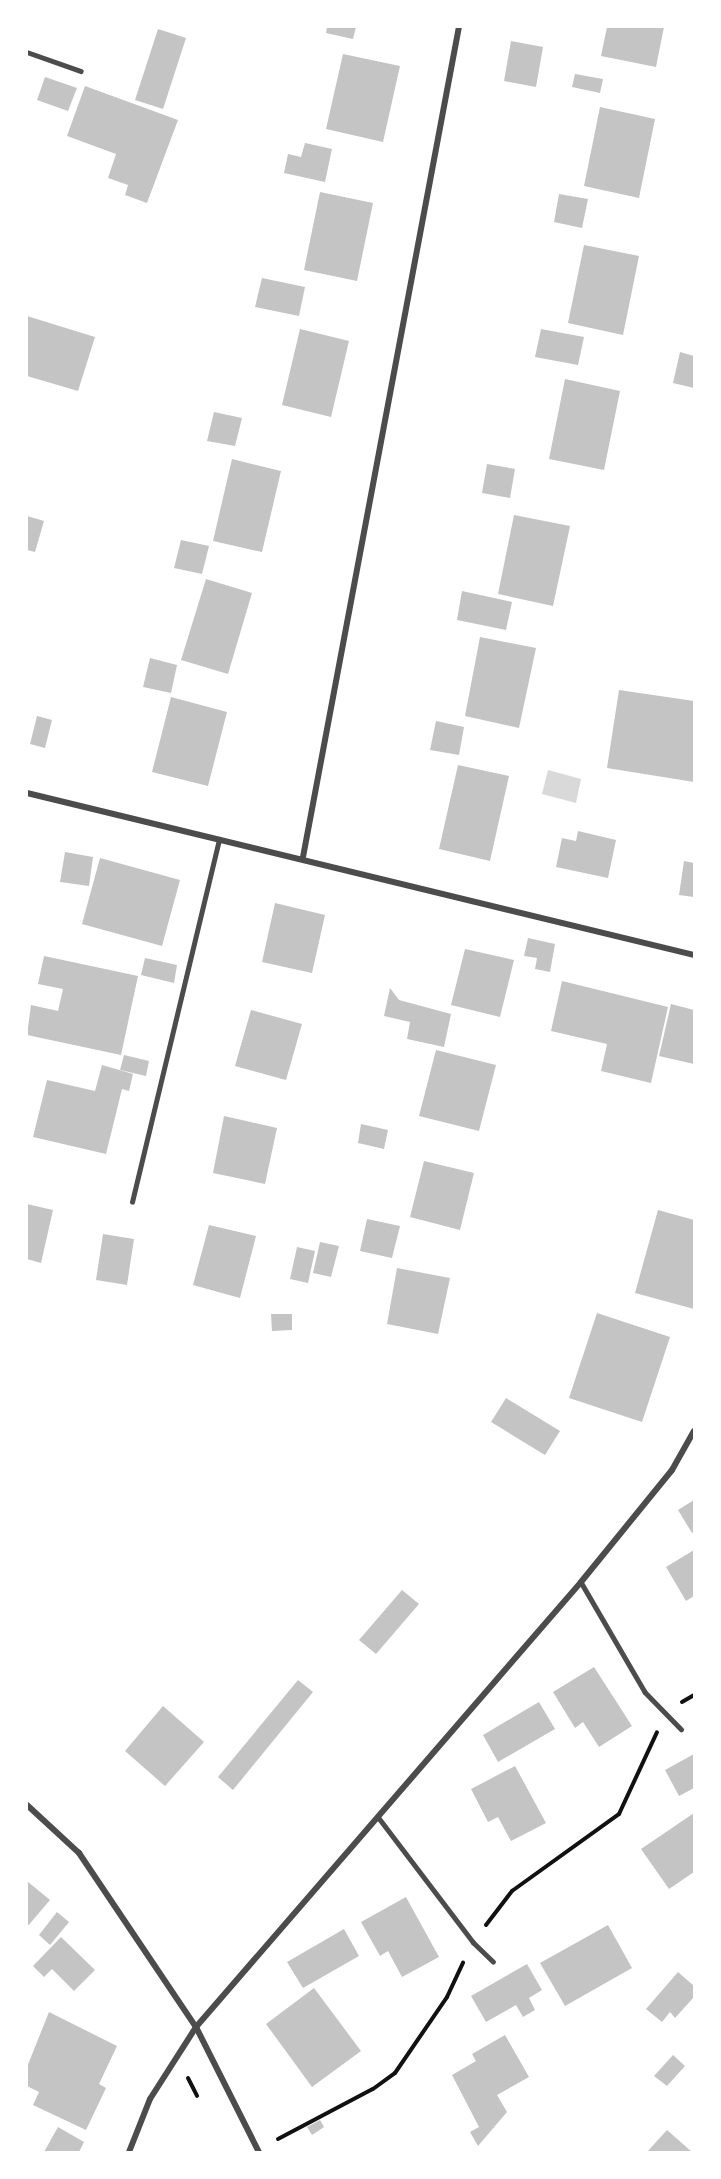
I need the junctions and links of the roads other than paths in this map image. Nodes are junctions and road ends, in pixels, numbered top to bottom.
1 (459, 27) edge
2 (27, 52) edge
3 (81, 71) dead end
4 (27, 793) edge
5 (219, 839) junction
6 (303, 857) junction
7 (694, 955) edge
8 (132, 1202) dead end
9 (694, 1431) edge
10 (581, 1582) junction
11 (681, 1729) dead end
12 (27, 1805) edge
13 (379, 1818) junction
14 (493, 1961) dead end
15 (196, 2027) junction
16 (258, 2151) edge
17 (129, 2152) edge

1 - 6 street
2 - 3 lane
4 - 5 street
5 - 6 street
5 - 8 lane
6 - 7 street
9 - 10 street
10 - 11 lane
10 - 13 street
12 - 15 street
13 - 14 lane
13 - 15 street
15 - 16 street
15 - 17 street

